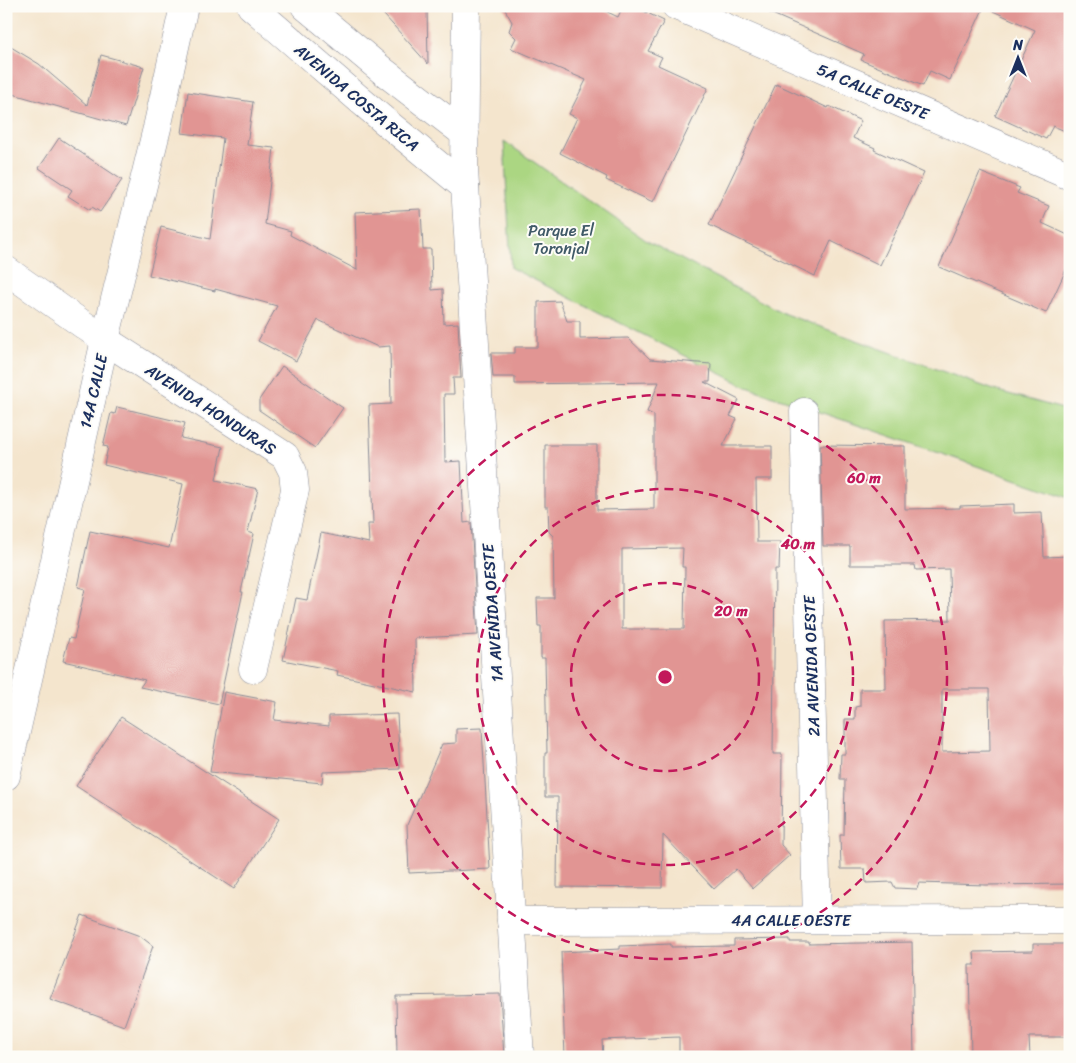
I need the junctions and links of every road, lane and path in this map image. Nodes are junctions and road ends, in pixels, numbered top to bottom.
1 (184, 6) edge
2 (251, 6) edge
3 (306, 6) edge
4 (466, 6) edge
5 (676, 6) edge
6 (465, 134) junction
7 (1070, 176) edge
8 (465, 178) junction
9 (6, 270) edge
10 (105, 340) junction
11 (804, 412) dead end
12 (253, 669) dead end
13 (6, 776) edge
14 (817, 920) junction
15 (1070, 920) edge
16 (511, 921) junction
17 (520, 1057) edge

1 - 10 street, 14A CALLE
2 - 8 street, AVENIDA COSTA RICA
3 - 6 street
4 - 6 street, 1A AVENIDA OESTE
5 - 7 street, 5A CALLE OESTE
6 - 8 street, 1A AVENIDA OESTE
8 - 16 street, 1A AVENIDA OESTE
9 - 10 street, AVENIDA HONDURAS
10 - 12 street, AVENIDA HONDURAS
10 - 13 street, 14A CALLE
11 - 14 street, 2A AVENIDA OESTE
14 - 15 street, 4A CALLE OESTE
14 - 16 street, 4A CALLE OESTE
16 - 17 street, 1A AVENIDA OESTE

